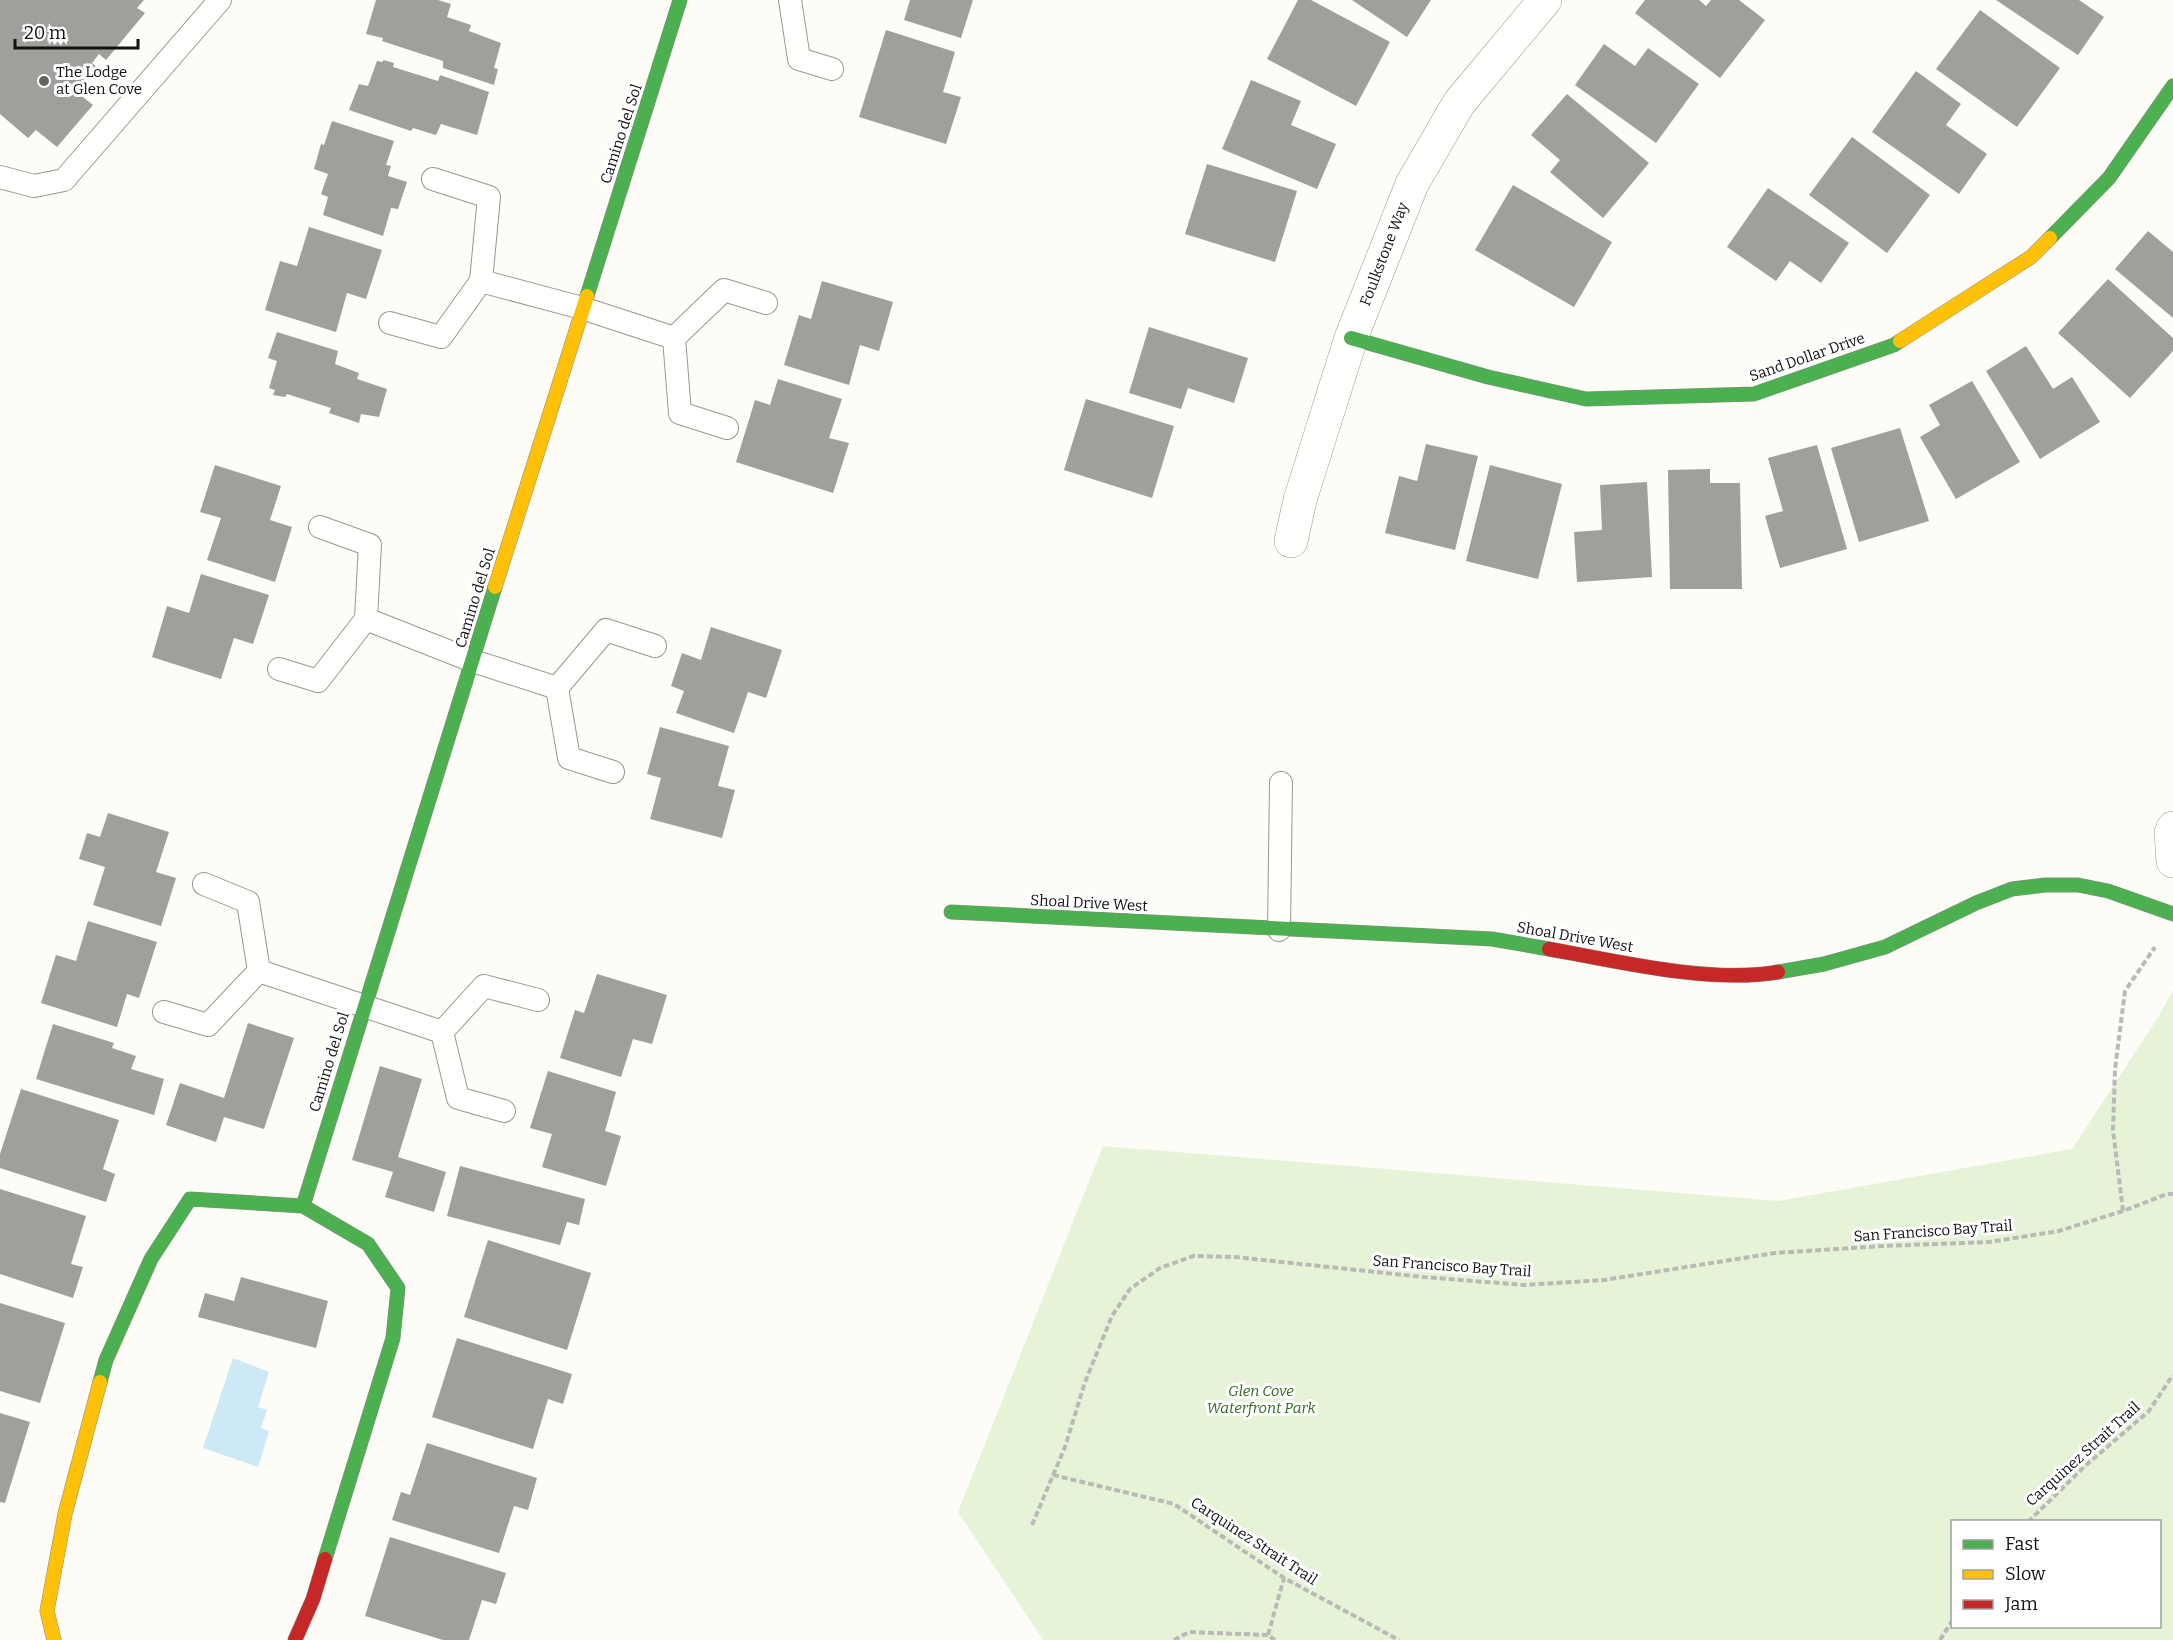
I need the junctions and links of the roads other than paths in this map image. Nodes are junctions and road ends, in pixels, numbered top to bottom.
1 (220, 0) edge
2 (681, 0) edge
3 (790, 0) edge
4 (1545, 0) edge
5 (832, 69) dead end
6 (2173, 86) edge
7 (0, 177) edge
8 (433, 179) dead end
9 (481, 281) junction
10 (766, 303) dead end
11 (582, 308) junction
12 (390, 323) dead end
13 (674, 338) junction
14 (1352, 338) junction
15 (727, 428) dead end
16 (320, 527) dead end
17 (1290, 541) dead end
18 (366, 619) junction
19 (655, 646) dead end
20 (473, 662) junction
21 (279, 669) dead end
22 (557, 688) junction
23 (613, 772) dead end
24 (1281, 783) dead end
25 (2173, 828) edge
26 (2173, 861) edge
27 (204, 884) dead end
28 (951, 912) dead end
29 (2173, 914) edge
30 (1279, 930) junction
31 (259, 971) junction
32 (538, 1000) dead end
33 (364, 1006) junction
34 (164, 1012) dead end
35 (442, 1032) junction
36 (504, 1111) dead end
37 (303, 1206) junction
38 (54, 1640) edge
39 (295, 1640) edge

1 - 7 lane
2 - 11 street, Camino del Sol
3 - 5 lane
4 - 14 street, Foulkstone Way
6 - 14 street, Sand Dollar Drive
8 - 9 lane
9 - 11 lane
9 - 12 lane
10 - 13 lane
11 - 13 lane
11 - 20 street, Camino del Sol
13 - 15 lane
14 - 17 street, Foulkstone Way
16 - 18 lane
18 - 20 lane
18 - 21 lane
19 - 22 lane
20 - 22 lane
20 - 33 street, Camino del Sol
22 - 23 lane
24 - 30 lane
25 - 26 street
27 - 31 lane
28 - 30 street, Shoal Drive West
29 - 30 street, Shoal Drive West
31 - 33 lane
31 - 34 lane
32 - 35 lane
33 - 35 lane
33 - 37 street, Camino del Sol
35 - 36 lane
37 - 38 street
37 - 39 street

